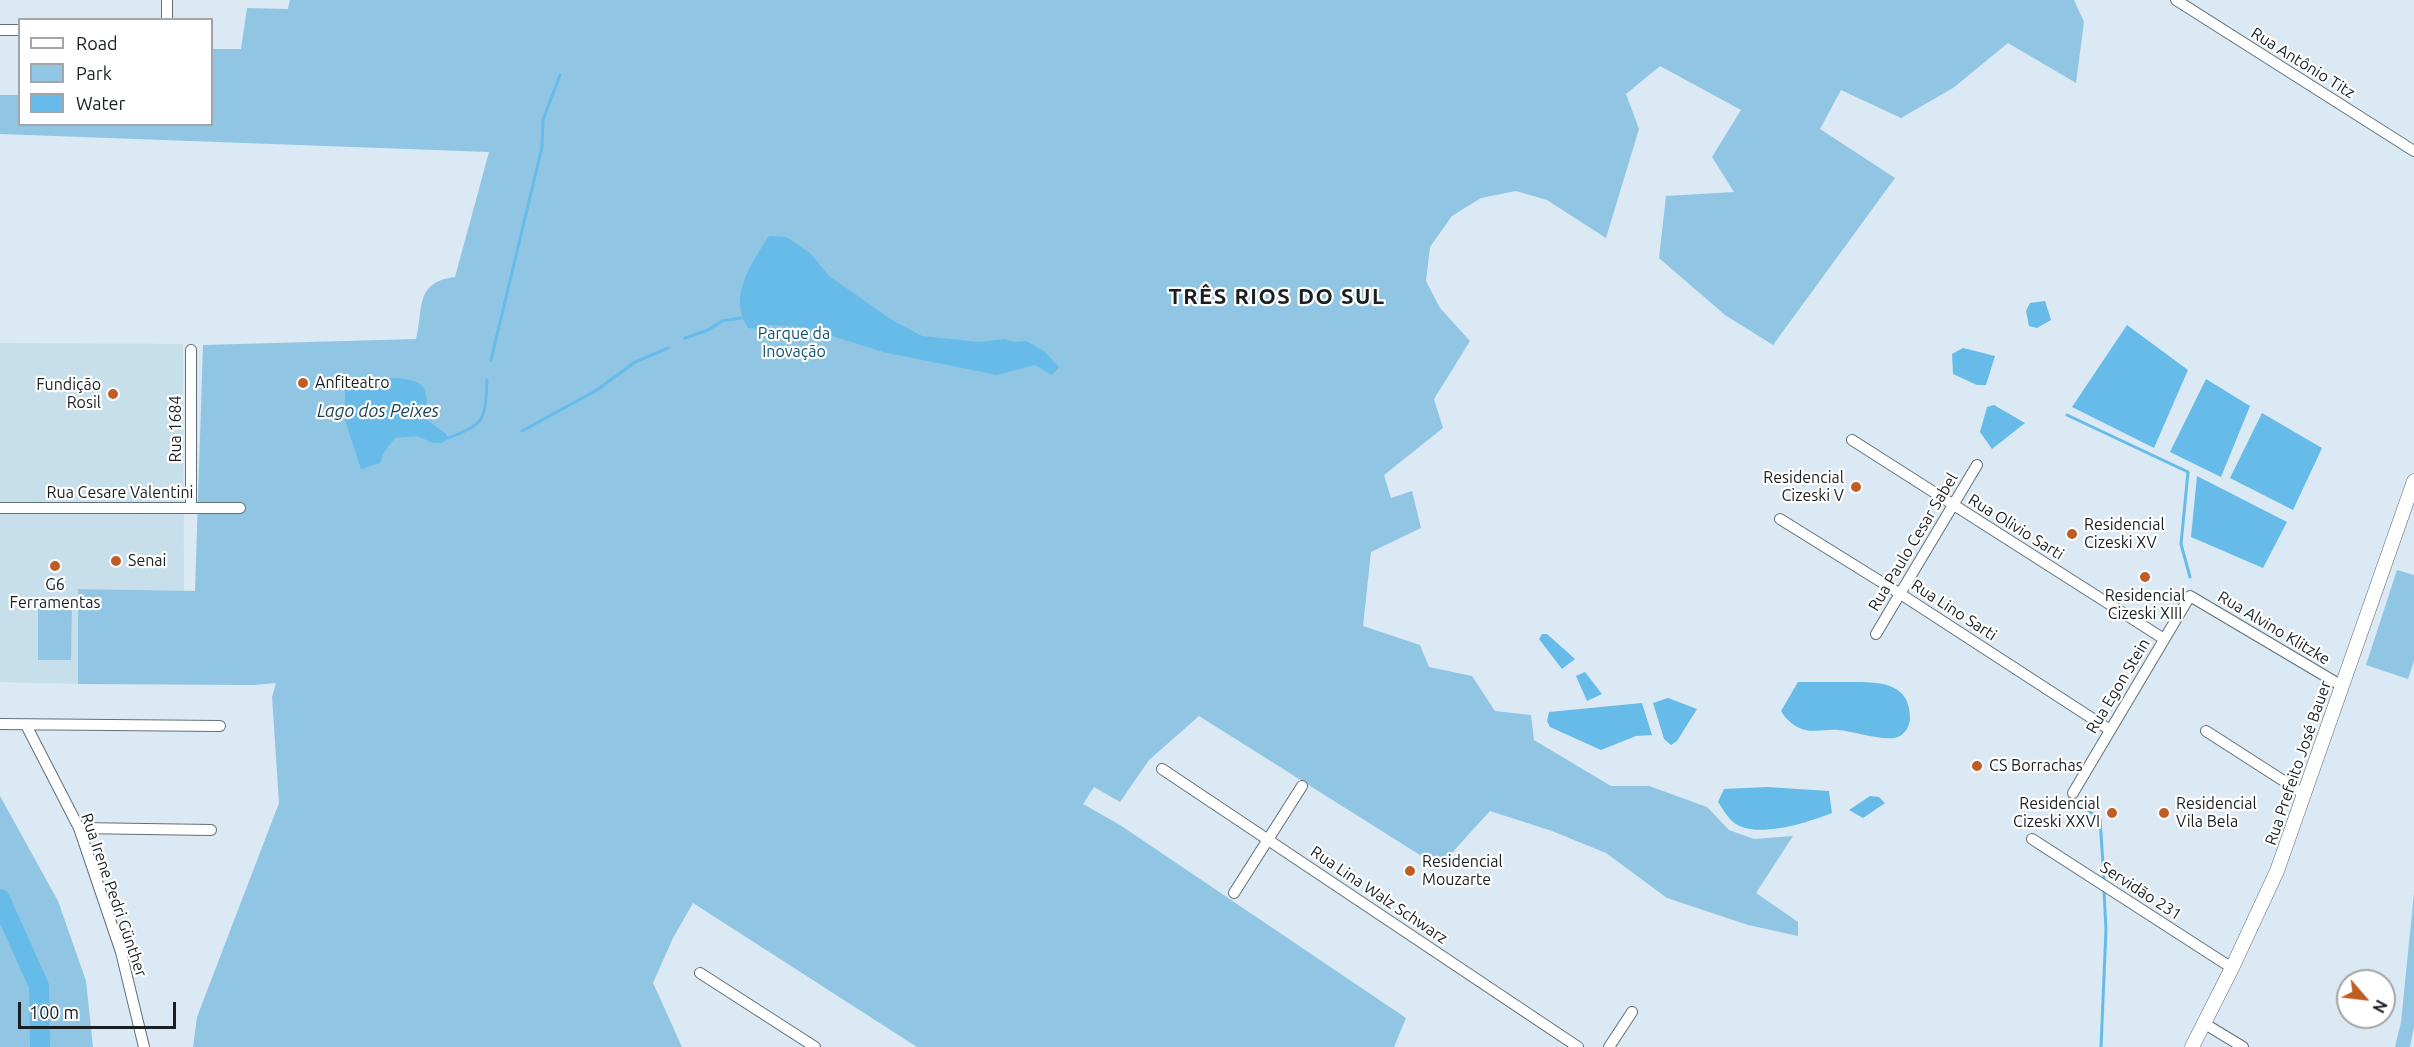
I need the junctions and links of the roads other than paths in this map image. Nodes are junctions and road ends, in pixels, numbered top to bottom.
1 (167, 0) edge
2 (2176, 0) edge
3 (167, 18) edge
4 (0, 30) edge
5 (18, 30) edge
6 (2414, 151) edge
7 (191, 350) dead end
8 (1852, 440) dead end
9 (1977, 465) dead end
10 (2414, 481) edge
11 (1952, 504) junction
12 (0, 508) edge
13 (191, 508) junction
14 (240, 508) dead end
15 (1780, 519) dead end
16 (1899, 593) junction
17 (2190, 596) joint
18 (1876, 634) dead end
19 (2164, 639) junction
20 (2342, 686) junction
21 (0, 724) edge
22 (26, 725) junction
23 (220, 726) dead end
24 (2110, 729) junction
25 (2206, 731) dead end
26 (1162, 769) dead end
27 (1302, 786) dead end
28 (2073, 793) dead end
29 (2304, 794) junction
30 (79, 828) junction
31 (211, 830) dead end
32 (1268, 838) junction
33 (2032, 839) dead end
34 (1234, 893) dead end
35 (2232, 968) junction
36 (700, 974) dead end
37 (1632, 1012) dead end
38 (2205, 1024) junction
39 (144, 1047) edge
40 (815, 1047) edge
41 (1578, 1047) edge
42 (1609, 1047) edge
43 (2192, 1047) edge
44 (2243, 1047) edge

1 - 3 street
2 - 6 street, Rua Antônio Titz
4 - 5 street
7 - 13 street, Rua 1684
8 - 11 street, Rua Olivio Sarti
9 - 11 street, Rua Paulo Cesar Sabel
10 - 20 street, Rua Prefeito José Bauer
11 - 16 street, Rua Paulo Cesar Sabel
11 - 19 street, Rua Olivio Sarti
12 - 13 street, Rua Cesare Valentini
13 - 14 street, Rua Cesare Valentini
15 - 16 street, Rua Lino Sarti
16 - 18 street, Rua Paulo Cesar Sabel
16 - 24 street, Rua Lino Sarti
17 - 19 street, Rua Egon Stein
17 - 20 street, Rua Alvino Klitzke
19 - 24 street, Rua Egon Stein
20 - 29 street, Rua Prefeito José Bauer
21 - 22 street
22 - 23 street
22 - 30 street, Rua Irene Pedri Günther
24 - 28 street, Rua Egon Stein
25 - 29 street
26 - 32 street, Rua Lina Walz Schwarz
27 - 32 street
29 - 35 street, Rua Prefeito José Bauer
30 - 31 street
30 - 39 street, Rua Irene Pedri Günther
32 - 34 street
32 - 41 street, Rua Lina Walz Schwarz
33 - 35 street, Servidão 231
35 - 38 street, Rua Prefeito José Bauer
36 - 40 street
37 - 42 street
38 - 43 street, Rua Prefeito José Bauer
38 - 44 street

